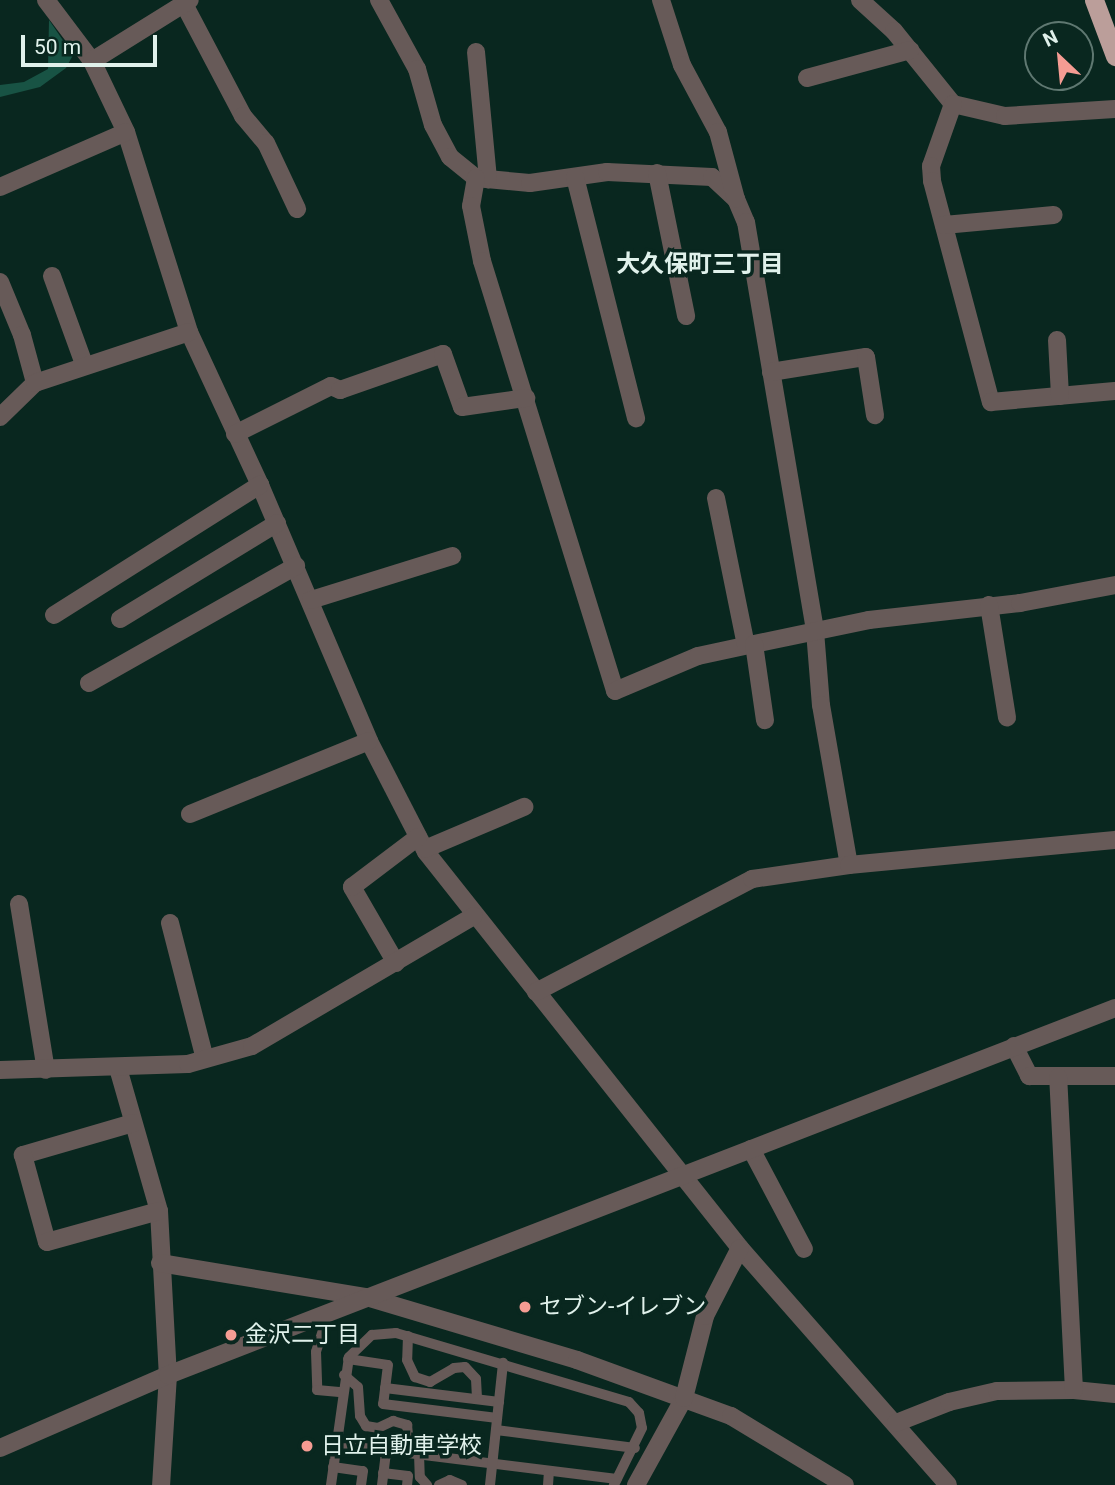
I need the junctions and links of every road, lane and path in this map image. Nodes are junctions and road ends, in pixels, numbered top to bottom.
1 (46, 0) edge
2 (379, 0) edge
3 (662, 0) edge
4 (860, 0) edge
5 (1094, 0) edge
6 (187, 2) edge
7 (910, 50) junction
8 (476, 52) dead end
9 (1115, 56) edge
10 (92, 61) junction
11 (807, 78) dead end
12 (953, 104) junction
13 (1115, 109) edge
14 (126, 132) junction
15 (657, 173) junction
16 (575, 177) junction
17 (482, 179) junction
18 (0, 187) edge
19 (736, 199) junction
20 (297, 209) dead end
21 (1054, 215) dead end
22 (944, 225) junction
23 (52, 276) dead end
24 (0, 282) edge
25 (686, 316) dead end
26 (189, 332) junction
27 (1057, 340) dead end
28 (84, 364) junction
29 (771, 372) junction
30 (35, 383) junction
31 (1115, 391) edge
32 (1060, 396) junction
33 (526, 398) junction
34 (875, 415) dead end
35 (0, 417) edge
36 (636, 418) dead end
37 (235, 434) junction
38 (260, 485) junction
39 (716, 498) dead end
40 (277, 523) junction
41 (452, 556) dead end
42 (296, 566) junction
43 (1115, 585) edge
44 (311, 600) junction
45 (989, 606) junction
46 (54, 615) dead end
47 (120, 619) dead end
48 (815, 631) junction
49 (750, 645) junction
50 (89, 683) dead end
51 (1007, 718) dead end
52 (765, 720) dead end
53 (369, 741) junction
54 (524, 807) dead end
55 (190, 814) dead end
56 (1115, 840) edge
57 (421, 843) junction
58 (849, 865) junction
59 (19, 904) dead end
60 (474, 916) junction
61 (170, 923) dead end
62 (396, 963) junction
63 (536, 992) junction
64 (1115, 1008) edge
65 (1014, 1046) junction
66 (205, 1059) junction
67 (118, 1068) junction
68 (0, 1070) edge
69 (46, 1070) junction
70 (1115, 1076) edge
71 (1058, 1077) junction
72 (133, 1123) junction
73 (751, 1149) junction
74 (683, 1175) junction
75 (159, 1211) junction
76 (740, 1248) junction
77 (804, 1249) dead end
78 (160, 1263) junction
79 (366, 1297) junction
80 (317, 1317) junction
81 (408, 1335) junction
82 (348, 1359) junction
83 (503, 1363) junction
84 (168, 1375) junction
85 (344, 1375) junction
86 (385, 1388) junction
87 (1074, 1390) junction
88 (342, 1392) junction
89 (1115, 1394) edge
90 (684, 1398) junction
91 (477, 1399) junction
92 (499, 1402) junction
93 (497, 1418) junction
94 (896, 1423) junction
95 (496, 1430) junction
96 (336, 1444) junction
97 (0, 1448) edge
98 (635, 1448) junction
99 (386, 1450) junction
100 (415, 1454) junction
101 (493, 1464) junction
102 (333, 1467) junction
103 (549, 1471) junction
104 (383, 1473) junction
105 (616, 1482) edge
106 (160, 1485) edge
107 (331, 1485) edge
108 (361, 1485) edge
109 (382, 1485) edge
110 (407, 1485) edge
111 (427, 1485) edge
112 (439, 1485) edge
113 (462, 1485) edge
114 (490, 1485) edge
115 (548, 1485) edge
116 (636, 1485) edge
117 (845, 1485) edge
118 (948, 1485) edge

1 - 10 street
2 - 17 street
3 - 19 street
4 - 7 street
5 - 9 highway
6 - 10 street
6 - 20 street
7 - 11 street
7 - 12 street
8 - 17 street
10 - 14 street
12 - 13 street
12 - 22 street
14 - 18 street
14 - 26 street
15 - 16 street
15 - 19 street
15 - 25 street
16 - 17 street
16 - 36 street
17 - 33 street
19 - 29 street
21 - 22 street
22 - 32 street
23 - 28 street
24 - 30 street
26 - 28 street
26 - 37 street
27 - 32 street
28 - 30 street
29 - 34 street
29 - 48 street
30 - 35 street
31 - 32 street
33 - 37 street
33 - 49 street
37 - 38 street
38 - 40 street
38 - 46 street
39 - 49 street
40 - 42 street
40 - 47 street
41 - 44 street
42 - 44 street
42 - 50 street
43 - 45 street
44 - 53 street
45 - 48 street
45 - 51 street
48 - 49 street
48 - 58 street
49 - 52 street
53 - 55 street
53 - 57 street
54 - 57 street
56 - 58 street
57 - 60 street
57 - 62 street
58 - 63 street
59 - 69 street
60 - 62 street
60 - 63 street
61 - 66 street
62 - 66 street
63 - 74 street
64 - 65 street
65 - 71 street
65 - 73 street
66 - 67 street
67 - 69 street
67 - 72 street
68 - 69 street
70 - 71 street
71 - 87 street
72 - 75 street
72 - 75 street
73 - 74 street
73 - 77 street
74 - 76 street
74 - 79 street
75 - 78 street
76 - 90 street
76 - 94 street
78 - 79 street
78 - 84 street
79 - 80 street
79 - 90 street
80 - 84 street
80 - 88 lane
81 - 82 lane
81 - 83 lane
81 - 91 lane
82 - 85 lane
82 - 86 lane
83 - 92 lane
83 - 98 lane
84 - 97 street
84 - 106 street
85 - 88 lane
85 - 100 lane
86 - 91 lane
86 - 93 lane
87 - 89 street
87 - 94 street
88 - 96 lane
90 - 116 street
90 - 117 street
91 - 92 lane
92 - 93 lane
93 - 95 lane
94 - 118 street
95 - 98 lane
95 - 101 lane
96 - 99 lane
96 - 102 lane
98 - 105 lane
99 - 100 lane
99 - 104 lane
100 - 101 lane
100 - 111 lane
101 - 103 lane
101 - 114 lane
102 - 107 lane
102 - 108 lane
103 - 105 lane
103 - 115 lane
104 - 109 lane
104 - 110 lane
112 - 113 lane

